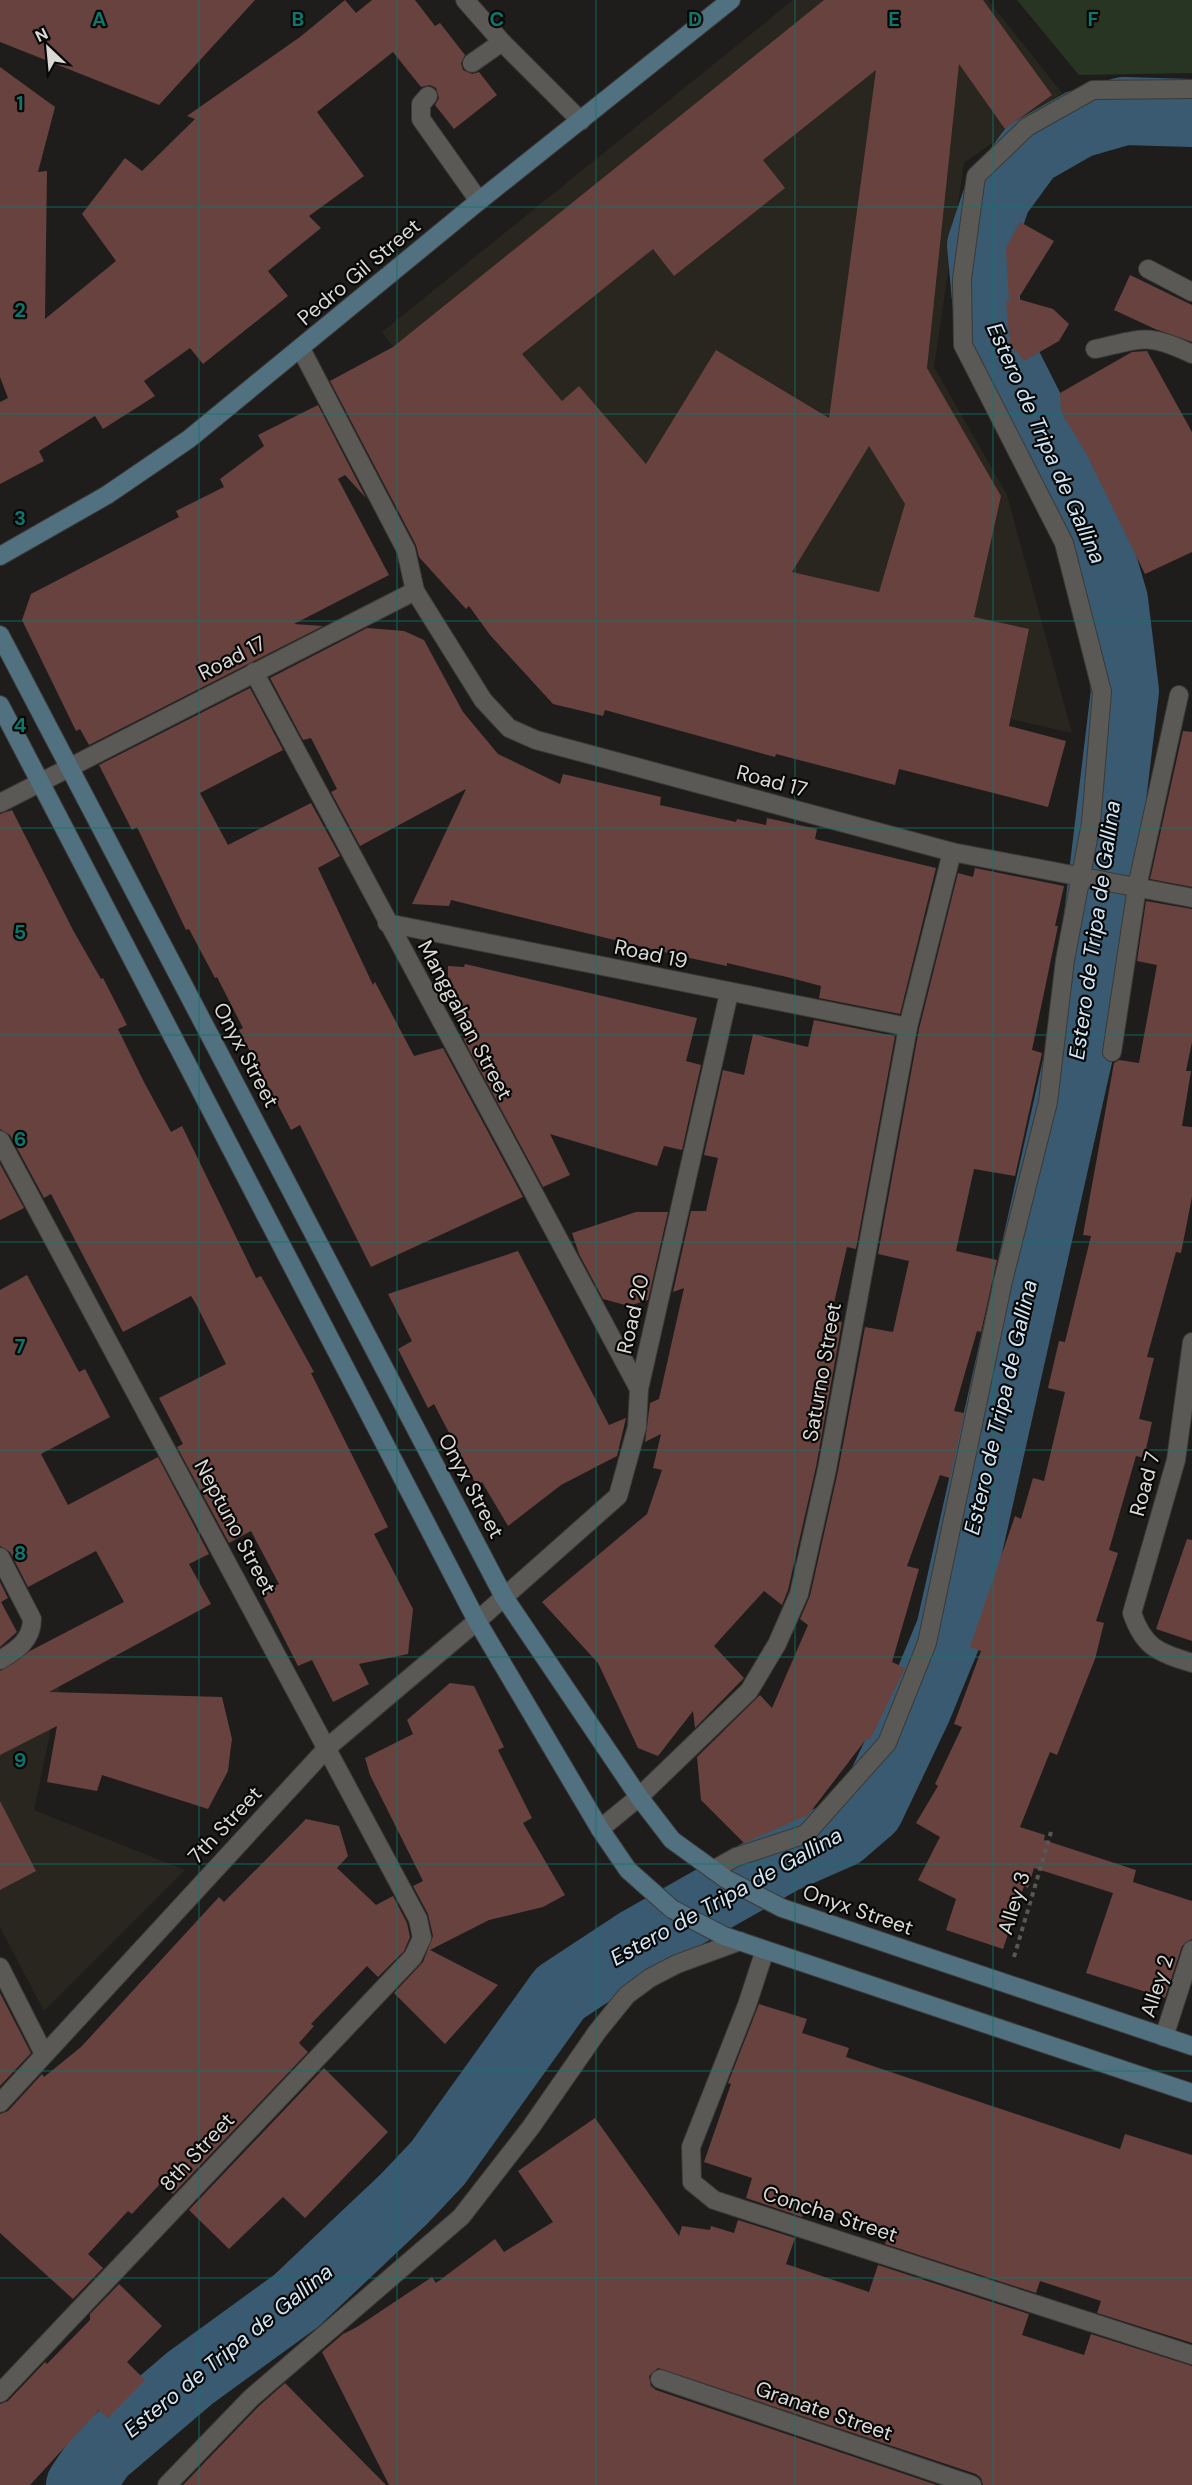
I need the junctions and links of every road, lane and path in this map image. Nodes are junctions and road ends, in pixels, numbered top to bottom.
1 (465, 0) edge
2 (731, 0) edge
3 (502, 42) junction
4 (472, 63) dead end
5 (1192, 89) edge
6 (428, 96) dead end
7 (581, 121) junction
8 (479, 201) junction
9 (1148, 269) dead end
10 (1192, 292) edge
11 (302, 349) junction
12 (1095, 349) dead end
13 (1192, 354) edge
14 (0, 556) edge
15 (415, 591) junction
16 (0, 635) edge
17 (254, 672) junction
18 (1179, 695) dead end
19 (0, 705) edge
20 (69, 766) junction
21 (40, 781) junction
22 (0, 803) edge
23 (952, 852) junction
24 (1086, 878) junction
25 (1130, 886) junction
26 (1192, 898) edge
27 (387, 923) junction
28 (729, 993) junction
29 (908, 1027) junction
30 (1112, 1052) dead end
31 (0, 1140) edge
32 (1192, 1342) edge
33 (639, 1389) junction
34 (1184, 1462) edge
35 (0, 1557) edge
36 (504, 1598) junction
37 (477, 1621) junction
38 (0, 1660) edge
39 (1192, 1663) edge
40 (328, 1747) junction
41 (639, 1797) junction
42 (600, 1829) junction
43 (1051, 1832) dead end
44 (720, 1875) junction
45 (422, 1938) joint
46 (732, 1939) junction
47 (765, 1950) junction
48 (1192, 1950) edge
49 (0, 1967) edge
50 (1006, 1983) junction
51 (1164, 2037) junction
52 (1192, 2046) edge
53 (44, 2054) junction
54 (1192, 2094) edge
55 (0, 2103) edge
56 (1192, 2355) edge
57 (660, 2379) dead end
58 (0, 2393) edge
59 (167, 2485) edge
60 (972, 2485) edge

1 - 3 street
2 - 7 main road, Pedro Gil Street
3 - 4 street
3 - 7 street
5 - 24 street
6 - 8 street
7 - 8 main road, Pedro Gil Street
8 - 11 main road, Pedro Gil Street
9 - 10 street
11 - 14 main road, Pedro Gil Street
11 - 15 street, Road 17
12 - 13 street
15 - 17 street, Road 17
15 - 23 street, Road 17
16 - 20 main road, Onyx Street
17 - 20 street, Road 17
17 - 27 street, Manggahan Street
18 - 25 street
19 - 21 main road
20 - 21 street, Road 17
20 - 36 main road, Onyx Street
21 - 22 street, Road 17
21 - 37 main road
23 - 24 street, Road 17
23 - 29 street, Saturno Street
24 - 25 street, Road 17
24 - 44 street
25 - 26 street, Road 17
25 - 30 street
27 - 28 street, Road 19
27 - 33 street, Manggahan Street
28 - 29 street, Road 19
28 - 33 street, Road 20
29 - 41 street, Saturno Street
31 - 40 street, Neptuno Street
32 - 34 street, Road 7
33 - 36 street, Road 20
34 - 39 street, Road 7
35 - 38 street
36 - 37 street, 7th Street
36 - 41 main road, Onyx Street
37 - 40 street, 7th Street
37 - 42 main road
40 - 45 street, Neptuno Street
40 - 53 street, 7th Street
41 - 42 street, Saturno Street
41 - 44 main road, Onyx Street
42 - 46 main road
43 - 50 path, Alley 3
44 - 50 main road, Onyx Street
45 - 58 street, 8th Street
46 - 47 main road
46 - 59 street
47 - 54 main road
47 - 56 street, Concha Street
48 - 51 street, Alley 2
49 - 53 street
50 - 51 main road, Onyx Street
51 - 52 main road, Onyx Street
53 - 55 street, 7th Street
57 - 60 street, Granate Street

